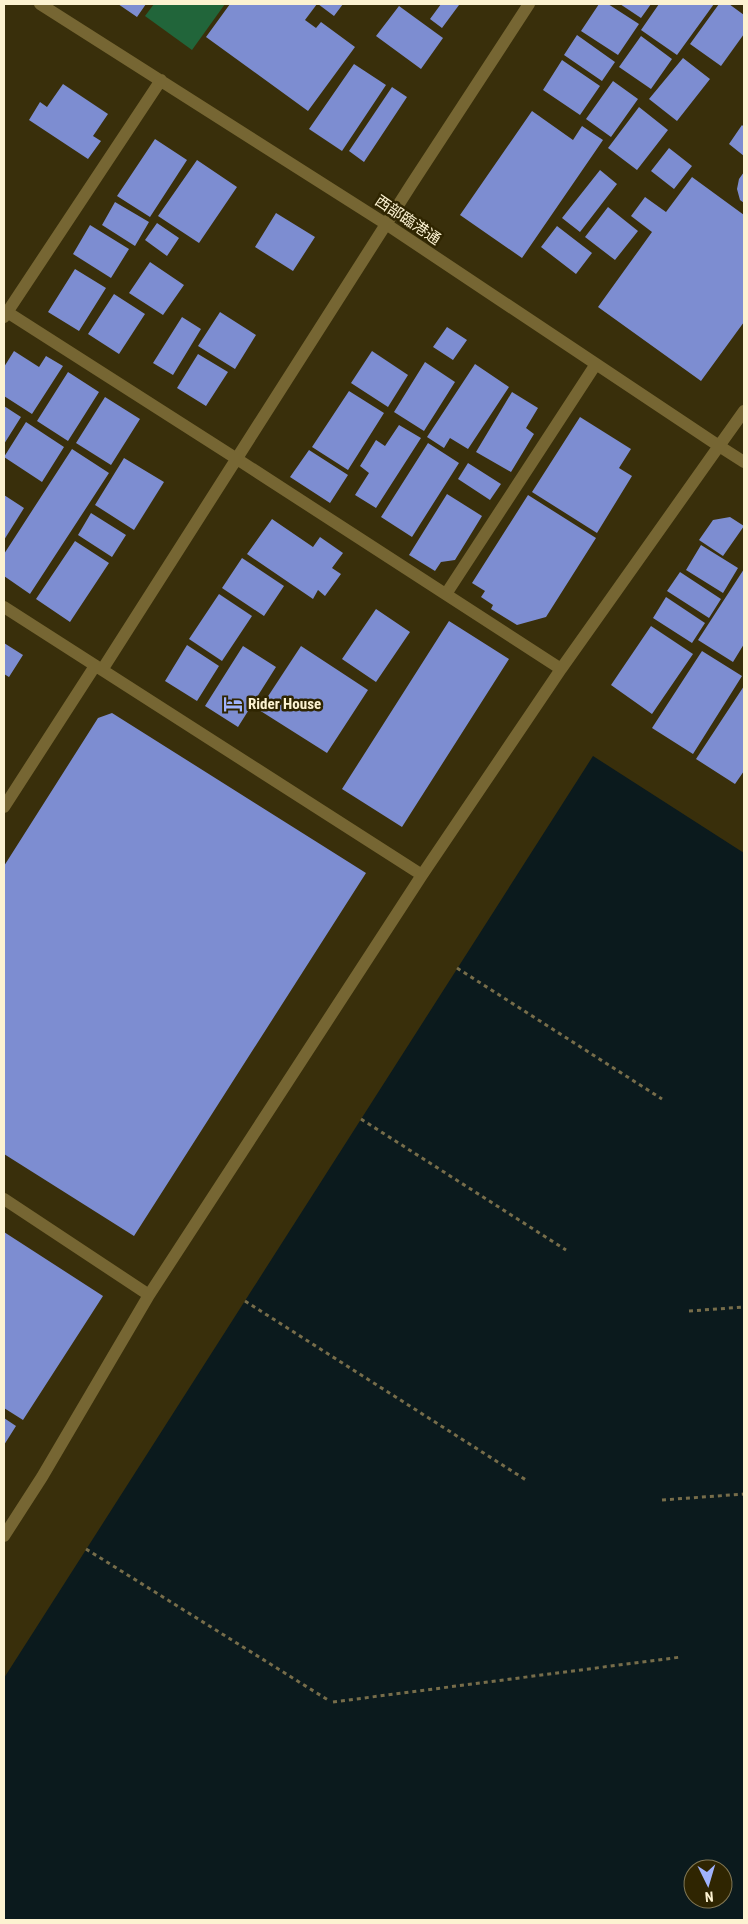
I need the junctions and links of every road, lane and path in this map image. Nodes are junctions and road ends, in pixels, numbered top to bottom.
1 (40, 4) edge
2 (529, 4) edge
3 (161, 80) junction
4 (386, 224) junction
5 (5, 314) edge
6 (596, 364) junction
7 (744, 411) edge
8 (719, 446) junction
9 (237, 459) junction
10 (744, 462) edge
11 (446, 594) junction
12 (4, 607) edge
13 (99, 668) junction
14 (560, 669) junction
15 (4, 807) edge
16 (422, 875) junction
17 (457, 968) dead end
18 (662, 1099) dead end
19 (361, 1119) dead end
20 (4, 1199) edge
21 (566, 1250) dead end
22 (149, 1295) junction
23 (245, 1301) dead end
24 (744, 1307) edge
25 (689, 1311) dead end
26 (526, 1480) dead end
27 (744, 1494) edge
28 (662, 1500) dead end
29 (4, 1536) edge
30 (86, 1549) dead end
31 (681, 1657) dead end
32 (328, 1700) dead end
33 (333, 1702) dead end

1 - 3 street, 西部臨港通
2 - 4 street
3 - 4 street, 西部臨港通
3 - 5 street
4 - 6 street, 西部臨港通
4 - 9 street
5 - 9 street
6 - 8 street, 西部臨港通
6 - 11 street
7 - 8 street
8 - 10 street, 西部臨港通
8 - 14 street
9 - 11 street
9 - 13 street
11 - 14 street
12 - 13 street
13 - 15 street
13 - 16 street
14 - 16 street
16 - 22 street
17 - 18 path
19 - 21 path
20 - 22 street
22 - 29 street
23 - 26 path
24 - 25 path
27 - 28 path
30 - 32 path
31 - 33 path

